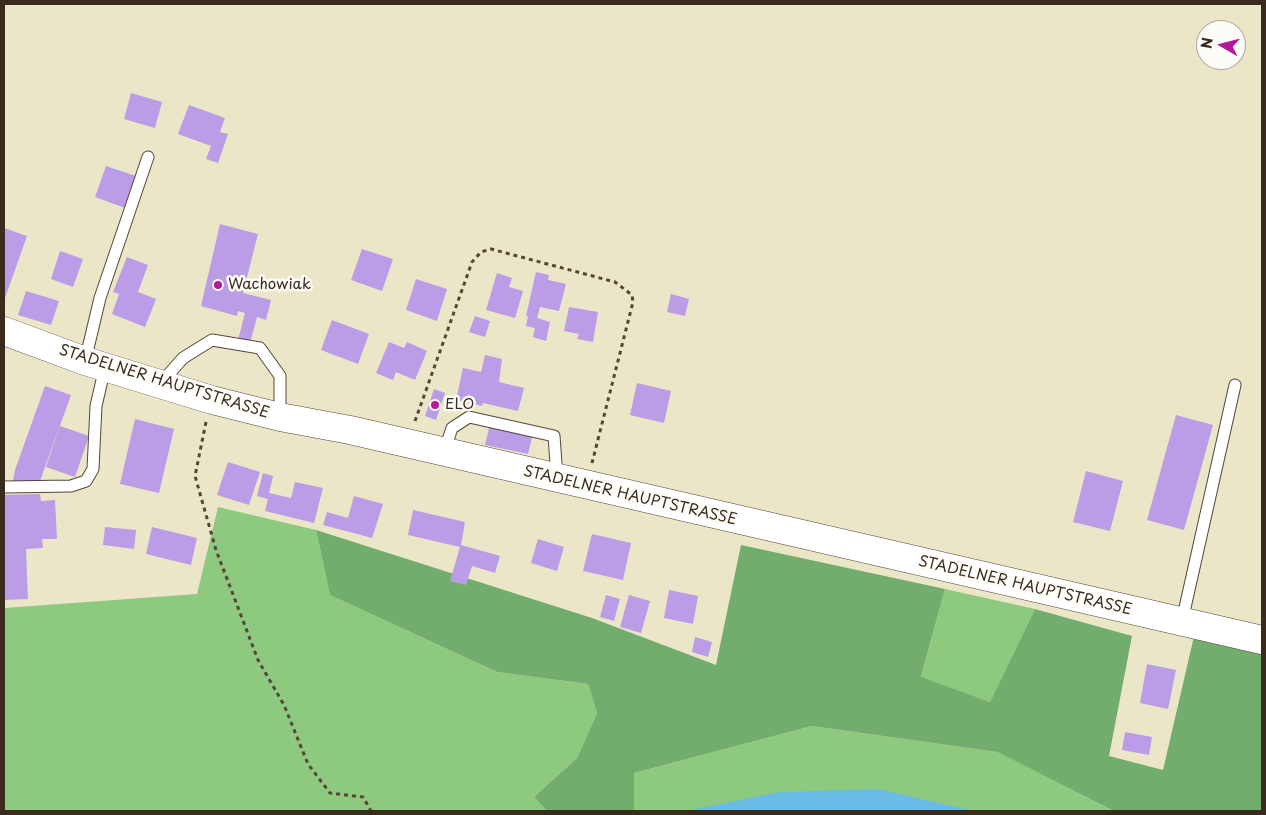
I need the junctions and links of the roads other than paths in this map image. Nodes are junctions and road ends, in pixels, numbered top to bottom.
1 (148, 157) dead end
2 (4, 332) edge
3 (95, 364) junction
4 (160, 384) junction
5 (1235, 385) dead end
6 (280, 417) junction
7 (444, 452) junction
8 (558, 479) junction
9 (4, 487) edge
10 (1182, 622) junction
11 (1262, 640) edge

1 - 3 lane
2 - 3 main road, STADELNER HAUPTSTRASSE
3 - 4 main road, STADELNER HAUPTSTRASSE
3 - 9 lane
4 - 6 main road, STADELNER HAUPTSTRASSE
4 - 6 lane
5 - 10 lane
6 - 7 main road, STADELNER HAUPTSTRASSE
7 - 8 main road, STADELNER HAUPTSTRASSE
7 - 8 lane
8 - 10 main road, STADELNER HAUPTSTRASSE
10 - 11 main road, STADELNER HAUPTSTRASSE

